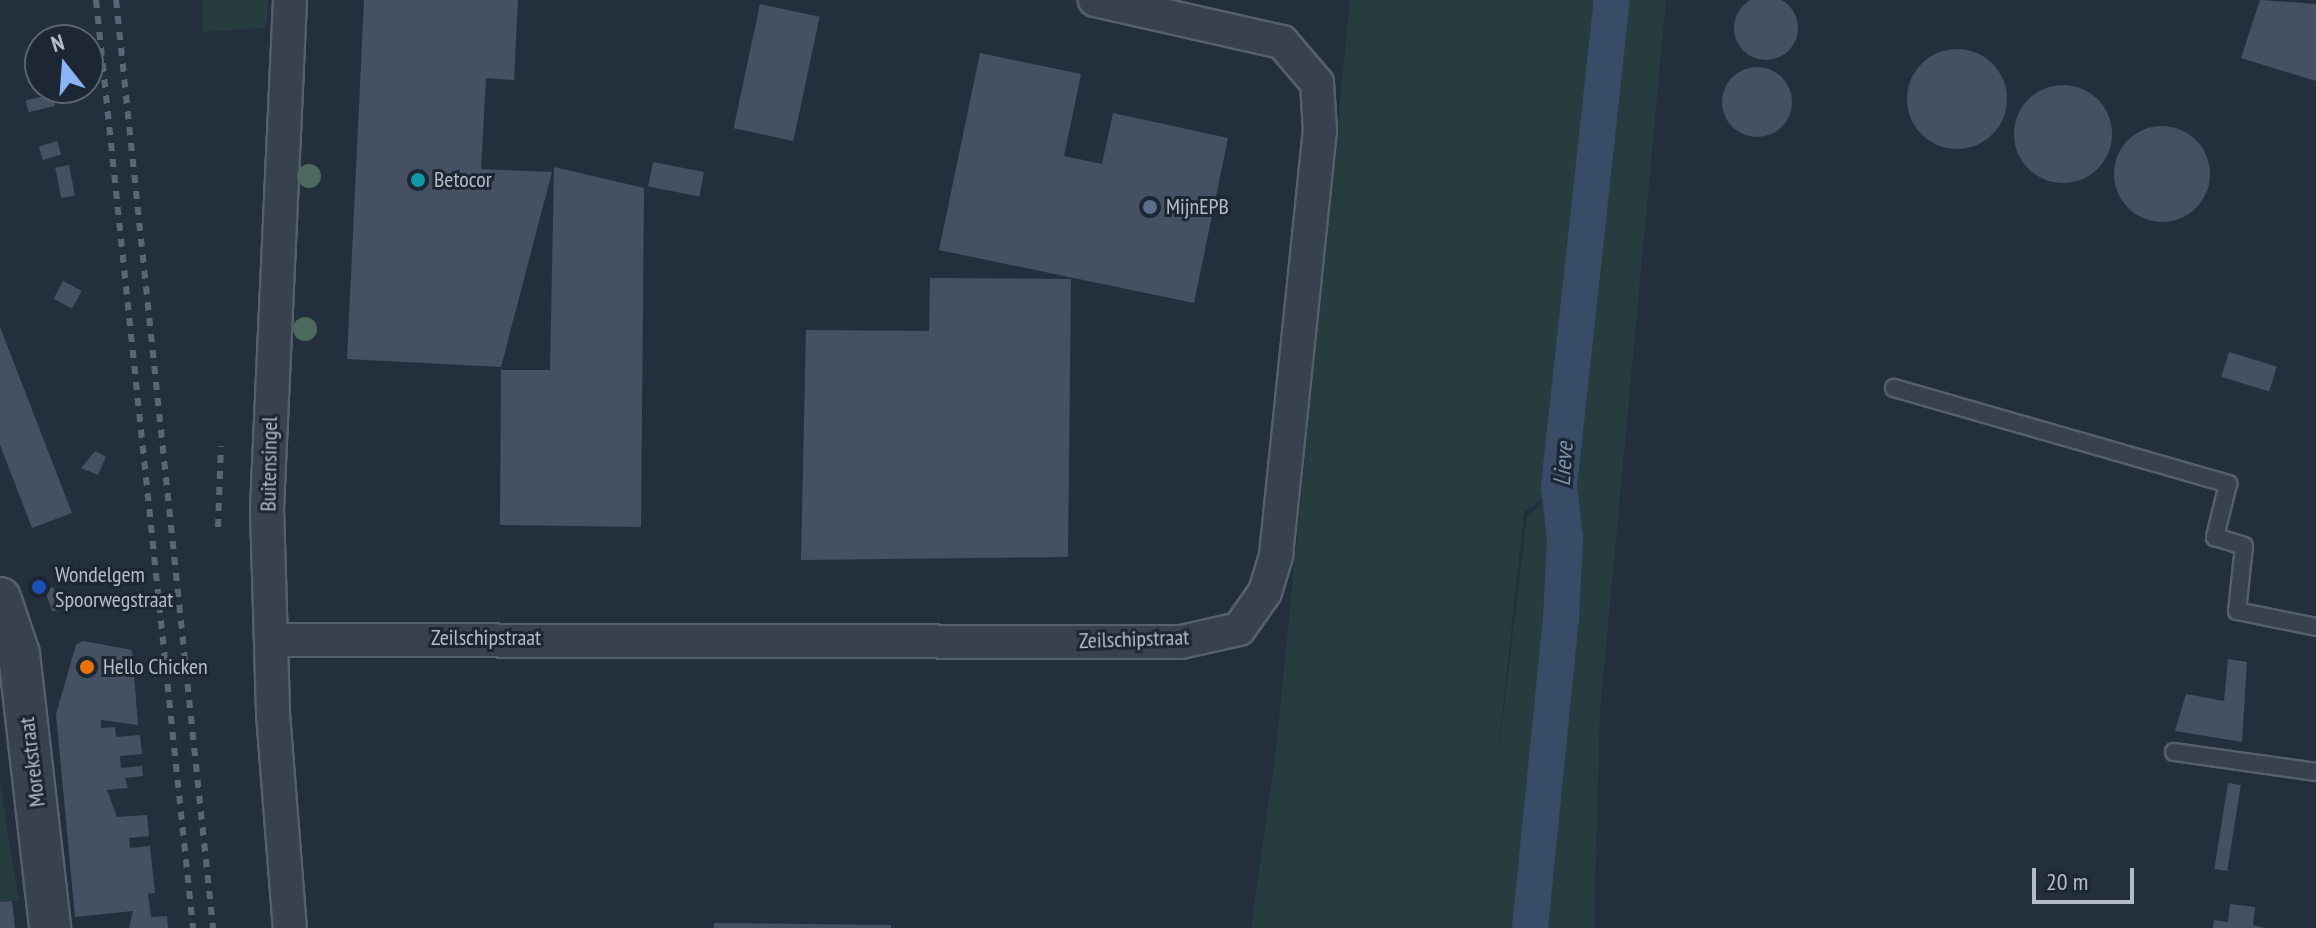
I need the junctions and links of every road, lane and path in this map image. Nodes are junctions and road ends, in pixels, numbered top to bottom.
1 (290, 0) edge
2 (1096, 0) edge
3 (1894, 388) dead end
4 (0, 598) edge
5 (2316, 627) edge
6 (272, 640) junction
7 (2174, 752) dead end
8 (2316, 772) edge
9 (50, 928) edge
10 (290, 928) edge

1 - 6 street, Buitensingel
2 - 6 street, Zeilschipstraat
3 - 5 lane
4 - 9 street, Morekstraat
6 - 10 street, Buitensingel
7 - 8 lane

